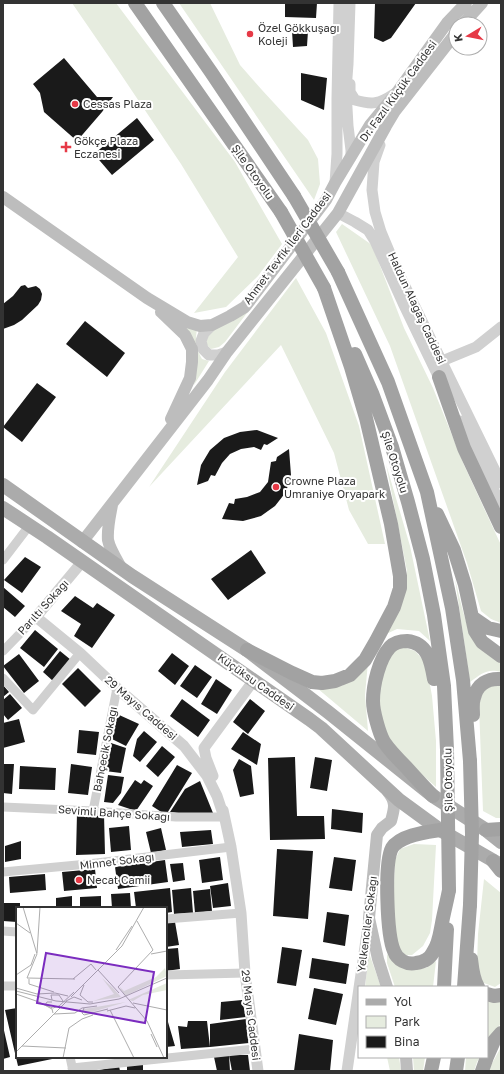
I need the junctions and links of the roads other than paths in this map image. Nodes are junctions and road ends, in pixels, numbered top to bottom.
1 (135, 3) edge
2 (164, 3) edge
3 (339, 3) edge
4 (350, 3) edge
5 (466, 3) edge
6 (482, 3) edge
7 (470, 16) edge
8 (448, 43) edge
9 (348, 64) junction
10 (398, 91) junction
11 (386, 126) junction
12 (351, 157) junction
13 (335, 183) junction
14 (3, 197) edge
15 (338, 214) junction
16 (324, 288) junction
17 (147, 298) junction
18 (212, 325) junction
19 (501, 327) edge
20 (227, 352) junction
21 (442, 362) junction
22 (439, 377) junction
23 (159, 444) junction
24 (501, 483) edge
25 (3, 485) edge
26 (427, 492) junction
27 (112, 504) junction
28 (501, 505) edge
29 (3, 508) edge
30 (30, 526) junction
31 (501, 527) edge
32 (47, 537) junction
33 (82, 542) junction
34 (3, 560) edge
35 (82, 562) junction
36 (122, 570) junction
37 (36, 617) junction
38 (472, 617) junction
39 (501, 631) edge
40 (248, 650) junction
41 (3, 651) edge
42 (80, 653) junction
43 (501, 656) edge
44 (3, 678) edge
45 (501, 679) edge
46 (254, 680) junction
47 (117, 688) junction
48 (184, 746) junction
49 (204, 748) junction
50 (447, 750) junction
51 (470, 761) junction
52 (384, 786) junction
53 (433, 796) junction
54 (3, 807) edge
55 (94, 810) junction
56 (224, 817) junction
57 (501, 829) edge
58 (440, 830) junction
59 (486, 830) junction
60 (501, 842) edge
61 (231, 847) junction
62 (498, 866) edge
63 (3, 872) edge
64 (449, 890) junction
65 (241, 913) junction
66 (167, 918) edge
67 (369, 918) junction
68 (469, 930) junction
69 (3, 931) edge
70 (16, 932) edge
71 (245, 973) junction
72 (167, 975) edge
73 (3, 986) edge
74 (16, 986) edge
75 (359, 986) edge
76 (386, 986) edge
77 (444, 986) edge
78 (464, 986) edge
79 (478, 986) edge
80 (358, 994) edge
81 (488, 994) edge
82 (501, 995) edge
83 (501, 1032) edge
84 (254, 1048) junction
85 (488, 1055) edge
86 (70, 1058) edge
87 (406, 1058) edge
88 (434, 1058) edge
89 (439, 1058) edge
90 (458, 1058) edge
91 (487, 1058) edge
92 (72, 1069) edge
93 (258, 1071) edge
94 (347, 1071) edge
95 (407, 1071) edge
96 (431, 1071) edge
97 (438, 1071) edge
98 (456, 1071) edge
99 (482, 1071) edge

1 - 16 highway, Şile Otoyolu, bridge
2 - 26 highway, Şile Otoyolu, bridge
3 - 13 street, Ahmet Tevfik İleri Caddesi
4 - 9 street
5 - 10 main road, Dr. Fazıl Küçük Caddesi
6 - 7 main road
8 - 11 main road, Dr. Fazıl Küçük Caddesi
9 - 10 street
9 - 12 street
10 - 12 main road, Dr. Fazıl Küçük Caddesi
11 - 15 main road, Dr. Fazıl Küçük Caddesi
11 - 21 street, Haldun Alagaş Caddesi
12 - 13 main road, Dr. Fazıl Küçük Caddesi
12 - 15 main road
13 - 18 main road, Ahmet Tevfik İleri Caddesi
14 - 17 main road
15 - 20 main road, Ahmet Tevfik İleri Caddesi
15 - 22 street, Haldun Alagaş Caddesi
16 - 40 highway
16 - 50 highway, Şile Otoyolu
17 - 18 main road
17 - 23 main road
18 - 20 street, Ahmet Tevfik İleri Caddesi
19 - 21 street
20 - 23 main road, Ahmet Tevfik İleri Caddesi
21 - 24 street, Haldun Alagaş Caddesi
22 - 28 street, Haldun Alagaş Caddesi
22 - 31 highway
23 - 27 main road, Ahmet Tevfik İleri Caddesi
25 - 33 main road
26 - 38 highway
26 - 51 highway, Şile Otoyolu
27 - 33 main road, Ahmet Tevfik İleri Caddesi
27 - 36 main road
29 - 30 main road, Küçüksu Caddesi
30 - 32 main road, Küçüksu Caddesi
30 - 34 street
32 - 33 main road
32 - 35 main road, Küçüksu Caddesi
33 - 36 main road
35 - 36 main road
35 - 37 street, Parıltı Sokağı
35 - 46 main road, Küçüksu Caddesi
36 - 40 main road, Küçüksu Caddesi
37 - 41 street, Parıltı Sokağı
37 - 42 street, 29 Mayıs Caddesi
38 - 39 highway
38 - 43 highway
40 - 53 main road, Küçüksu Caddesi
42 - 44 street
42 - 47 street, 29 Mayıs Caddesi
45 - 51 highway
46 - 49 street
46 - 52 main road, Küçüksu Caddesi
47 - 48 street, 29 Mayıs Caddesi
47 - 55 street, Bahçecik Sokağı
48 - 49 street
48 - 56 street, 29 Mayıs Caddesi
49 - 56 street, 29 Mayıs Caddesi
50 - 53 highway
50 - 64 highway, Şile Otoyolu, bridge
51 - 68 highway, Şile Otoyolu, bridge
52 - 58 main road, Küçüksu Caddesi
52 - 67 main road, Yelkenciler Sokağı
53 - 59 main road, Küçüksu Caddesi
54 - 55 street, Sevimli Bahçe Sokağı
55 - 56 street, Sevimli Bahçe Sokağı
56 - 61 street, 29 Mayıs Caddesi
57 - 59 highway
58 - 62 main road, Küçüksu Caddesi
58 - 64 highway
59 - 60 main road, Küçüksu Caddesi
61 - 63 street, Minnet Sokağı
61 - 65 street, 29 Mayıs Caddesi
64 - 77 highway, Şile Otoyolu
65 - 66 street
65 - 71 street, 29 Mayıs Caddesi
67 - 75 street, Yelkenciler Sokağı
67 - 76 main road
68 - 78 highway, Şile Otoyolu
68 - 79 highway
69 - 70 street
71 - 72 street
71 - 84 street, 29 Mayıs Caddesi
73 - 74 street
80 - 94 street, Yelkenciler Sokağı
81 - 82 highway
83 - 85 highway
84 - 92 street
84 - 93 street, 29 Mayıs Caddesi
86 - 92 street
87 - 95 main road
88 - 96 highway
89 - 97 highway
90 - 98 highway
91 - 99 highway

